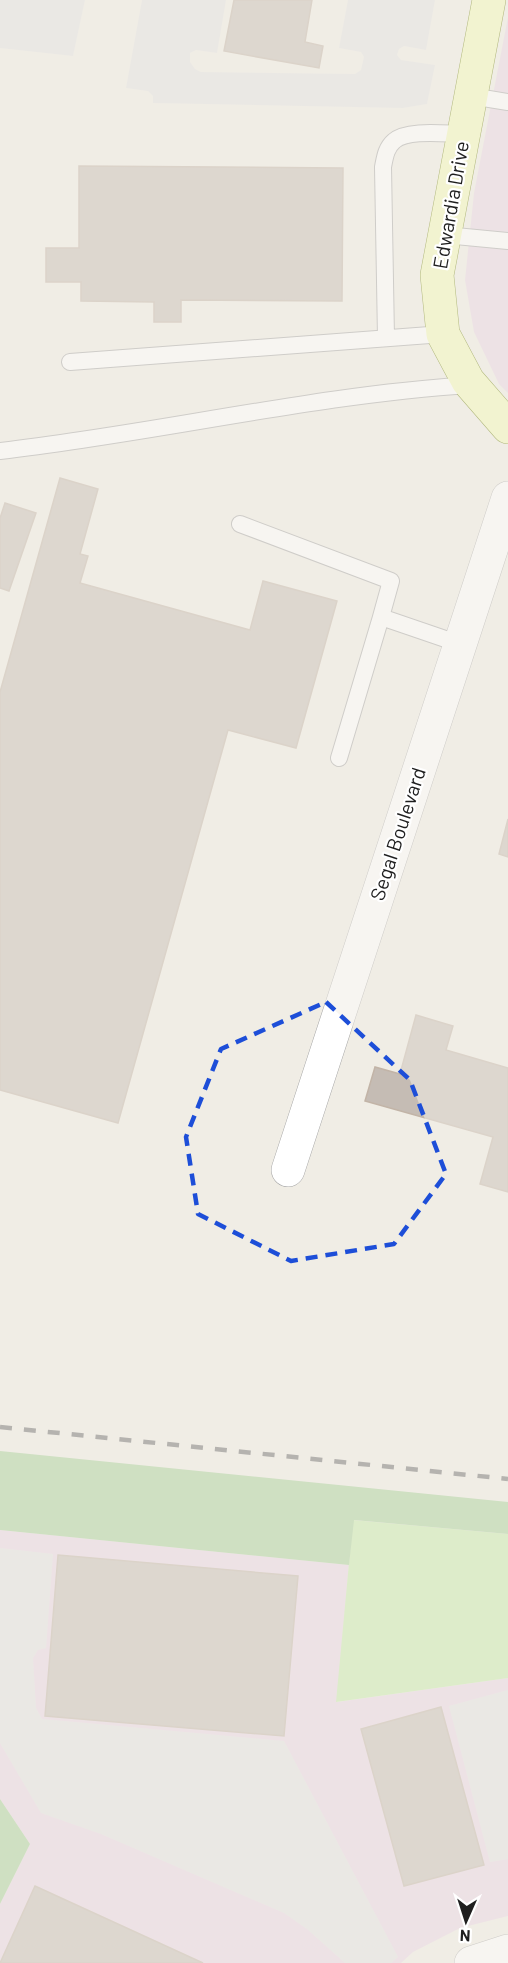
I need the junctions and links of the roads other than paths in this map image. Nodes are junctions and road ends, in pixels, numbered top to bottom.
1 (489, 0) edge
2 (471, 96) junction
3 (508, 102) edge
4 (464, 135) junction
5 (445, 235) junction
6 (508, 241) edge
7 (443, 334) junction
8 (386, 338) junction
9 (70, 362) dead end
10 (471, 385) junction
11 (508, 427) edge
12 (0, 451) edge
13 (508, 498) edge
14 (240, 524) dead end
15 (381, 617) junction
16 (460, 644) junction
17 (339, 758) dead end
18 (288, 1170) dead end
19 (508, 1950) edge
20 (471, 1963) edge

1 - 2 main road, Edwardia Drive
2 - 3 lane
2 - 4 main road, Edwardia Drive
4 - 5 main road, Edwardia Drive
4 - 8 lane
5 - 6 lane
5 - 7 main road, Edwardia Drive
7 - 8 lane
7 - 10 main road, Edwardia Drive
8 - 9 lane
10 - 11 main road, Edwardia Drive
10 - 12 lane
13 - 16 street, Segal Boulevard
14 - 15 lane
15 - 16 lane
15 - 17 lane
16 - 18 street, Segal Boulevard
19 - 20 street

